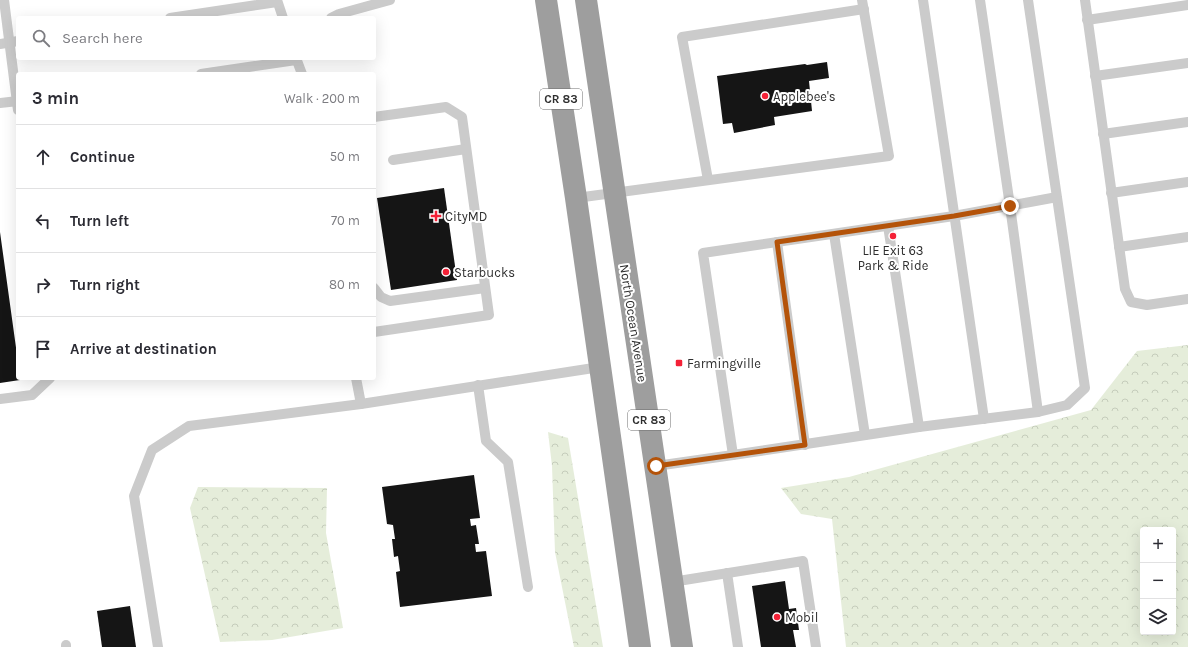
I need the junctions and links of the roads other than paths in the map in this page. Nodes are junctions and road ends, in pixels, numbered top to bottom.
1 (4, 0) edge
2 (390, 0) edge
3 (546, 0) edge
4 (586, 0) edge
5 (923, 0) edge
6 (980, 0) edge
7 (1028, 0) edge
8 (1084, 0) edge
9 (277, 1) edge
10 (863, 5) edge
11 (1188, 5) edge
12 (183, 16) edge
13 (282, 16) edge
14 (335, 16) edge
15 (1087, 20) junction
16 (9, 43) edge
17 (290, 60) edge
18 (296, 60) edge
19 (1188, 63) edge
20 (214, 72) edge
21 (301, 72) edge
22 (1095, 76) junction
23 (16, 90) edge
24 (0, 103) edge
25 (16, 104) edge
26 (376, 117) edge
27 (1188, 122) edge
28 (1103, 134) junction
29 (466, 149) junction
30 (393, 160) dead end
31 (708, 180) junction
32 (1188, 182) edge
33 (615, 193) junction
34 (1111, 193) junction
35 (1057, 197) junction
36 (576, 198) junction
37 (1010, 206) junction
38 (954, 216) junction
39 (888, 226) junction
40 (834, 234) junction
41 (1188, 237) edge
42 (777, 242) junction
43 (1119, 247) junction
44 (485, 288) junction
45 (376, 291) edge
46 (1188, 299) edge
47 (376, 332) edge
48 (600, 367) junction
49 (48, 380) edge
50 (356, 380) edge
51 (478, 385) junction
52 (0, 399) edge
53 (361, 404) junction
54 (1038, 412) junction
55 (984, 419) junction
56 (919, 427) junction
57 (865, 436) junction
58 (805, 445) junction
59 (733, 455) junction
60 (656, 466) junction
61 (727, 573) junction
62 (672, 582) junction
63 (528, 588) dead end
64 (631, 591) junction
65 (158, 647) edge
66 (633, 647) edge
67 (640, 647) edge
68 (682, 647) edge
69 (738, 647) edge
70 (816, 647) edge

1 - 16 lane
2 - 14 lane
3 - 36 highway, CR 83
4 - 33 highway, North Ocean Avenue / CR 83
5 - 38 lane
6 - 37 lane
7 - 35 lane
8 - 15 lane
9 - 12 lane
9 - 13 lane
10 - 31 lane
10 - 31 lane
11 - 15 lane
15 - 22 lane
16 - 23 lane
17 - 20 lane
18 - 21 lane
19 - 22 lane
22 - 28 lane
24 - 25 lane
26 - 29 lane
27 - 28 lane
28 - 34 lane
29 - 30 lane
29 - 44 lane
31 - 33 lane
32 - 34 lane
33 - 36 lane
33 - 60 highway, North Ocean Avenue / CR 83
34 - 43 lane
35 - 37 lane
35 - 54 lane
36 - 48 highway, CR 83
37 - 38 lane
37 - 54 lane
38 - 39 lane
38 - 55 lane
39 - 40 lane
39 - 56 lane
40 - 42 lane
40 - 57 lane
41 - 43 lane
42 - 58 lane
42 - 59 lane
43 - 46 lane
44 - 45 lane
44 - 47 lane
48 - 51 lane
48 - 64 highway, CR 83
49 - 52 lane
50 - 53 lane
51 - 53 lane
51 - 63 lane
53 - 65 lane
54 - 55 lane
55 - 56 lane
56 - 57 lane
57 - 58 lane
58 - 59 lane
59 - 60 lane
60 - 62 highway, North Ocean Avenue / CR 83
61 - 62 lane
61 - 69 lane
61 - 70 lane
62 - 68 highway, North Ocean Avenue / CR 83
64 - 66 highway
64 - 67 highway, CR 83

